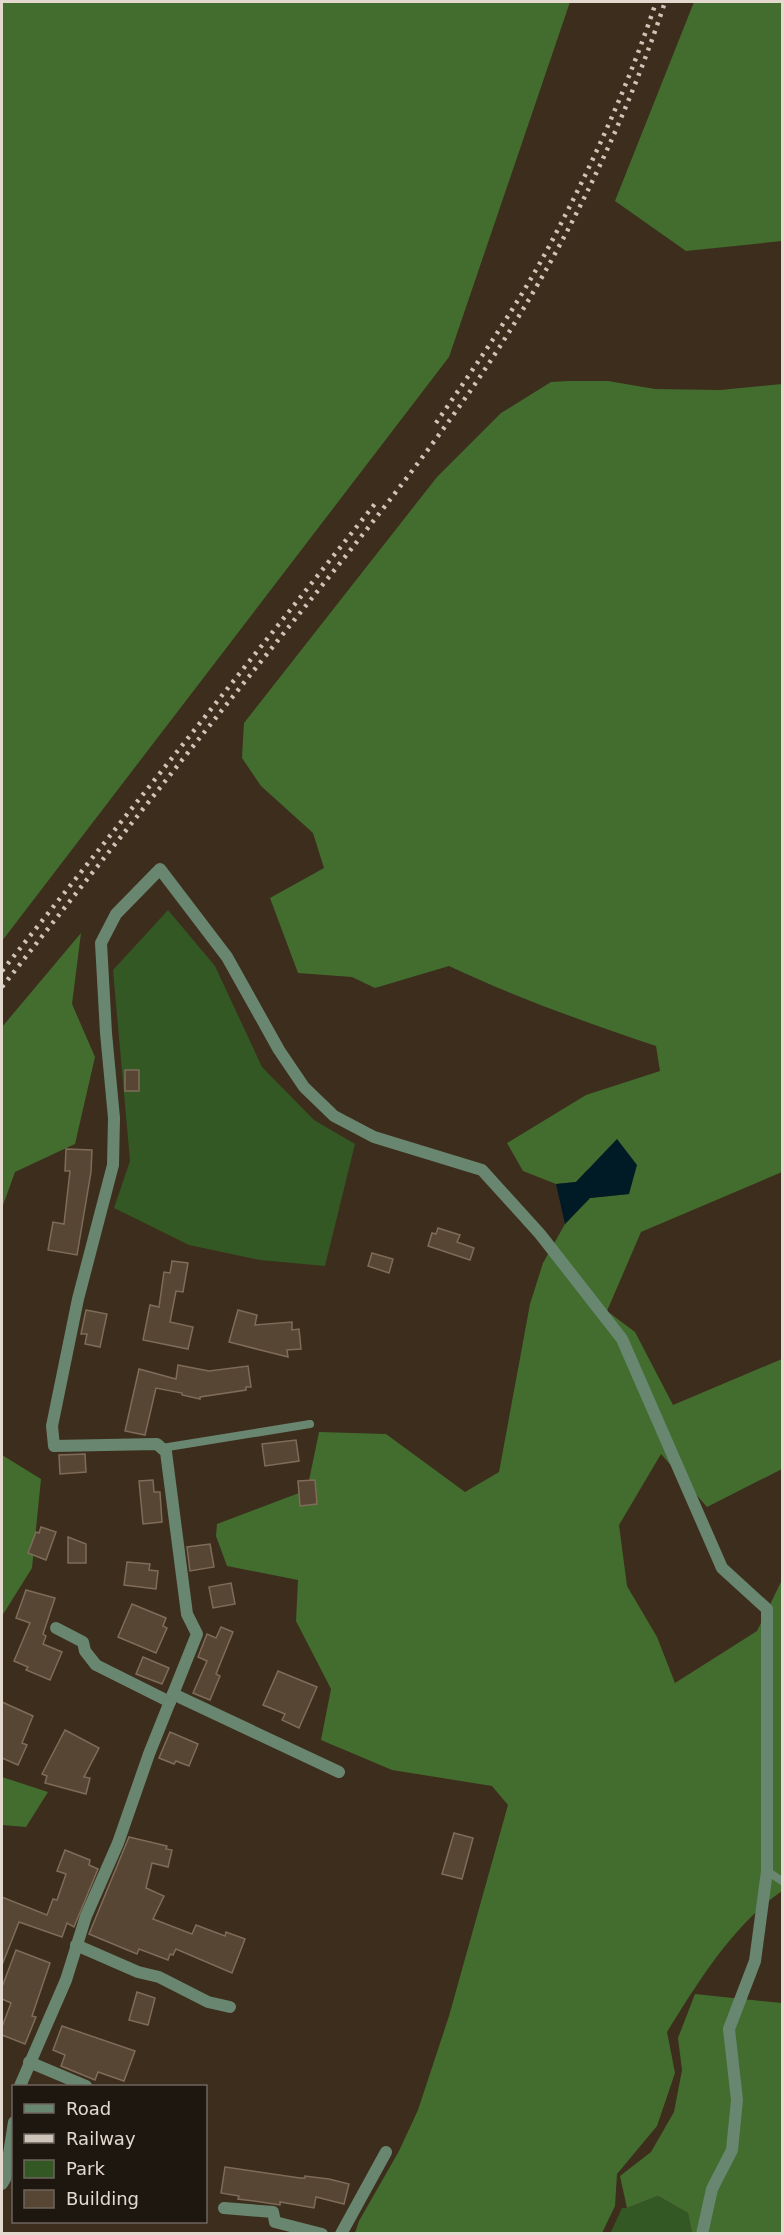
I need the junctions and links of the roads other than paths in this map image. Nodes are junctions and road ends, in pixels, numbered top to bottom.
1 (310, 1424) dead end
2 (162, 1448) junction
3 (56, 1628) dead end
4 (172, 1698) junction
5 (339, 1772) dead end
6 (766, 1871) junction
7 (783, 1881) edge
8 (76, 1945) junction
9 (230, 2007) dead end
10 (30, 2062) junction
11 (20, 2085) edge
12 (84, 2085) edge
13 (12, 2135) edge
14 (386, 2152) dead end
15 (2, 2184) edge
16 (224, 2208) dead end
17 (322, 2234) edge
18 (341, 2234) edge
19 (702, 2234) edge

1 - 2 lane
2 - 4 street
2 - 6 street
3 - 4 street
4 - 5 street
4 - 8 street
6 - 7 lane
6 - 19 street
8 - 9 street
8 - 10 street
10 - 11 street
10 - 12 street
13 - 15 street
14 - 18 street
16 - 17 street

